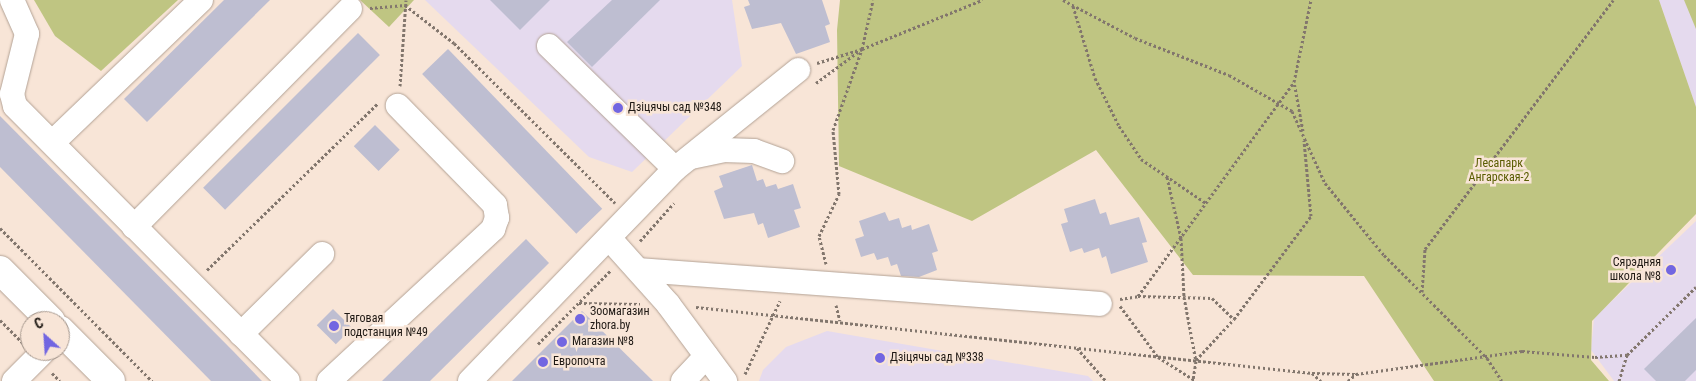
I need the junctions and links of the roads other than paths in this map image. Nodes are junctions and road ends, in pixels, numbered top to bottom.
1 (12, 0) edge
2 (201, 0) edge
3 (350, 9) road end
4 (549, 46) dead end
5 (803, 79) road end
6 (390, 99) road end
7 (53, 142) junction
8 (782, 161) dead end
9 (681, 163) junction
10 (134, 227) junction
11 (609, 238) junction
12 (322, 254) dead end
13 (0, 270) edge
14 (639, 270) junction
15 (1100, 304) dead end
16 (35, 311) edge
17 (241, 334) junction
18 (70, 347) edge
19 (706, 356) junction
20 (31, 361) edge
21 (14, 381) edge
22 (111, 381) edge
23 (288, 381) edge
24 (329, 381) edge
25 (470, 381) edge
26 (683, 381) edge
27 (725, 381) edge

1 - 7 street
2 - 7 street
3 - 10 street
4 - 9 street
5 - 9 street
6 - 24 street
7 - 10 street
8 - 9 street
9 - 11 street
10 - 17 street
11 - 14 street
11 - 25 street
12 - 17 street
13 - 16 main road
14 - 15 street
14 - 19 street
17 - 23 street
18 - 22 main road
19 - 26 street
19 - 27 street
20 - 21 street

